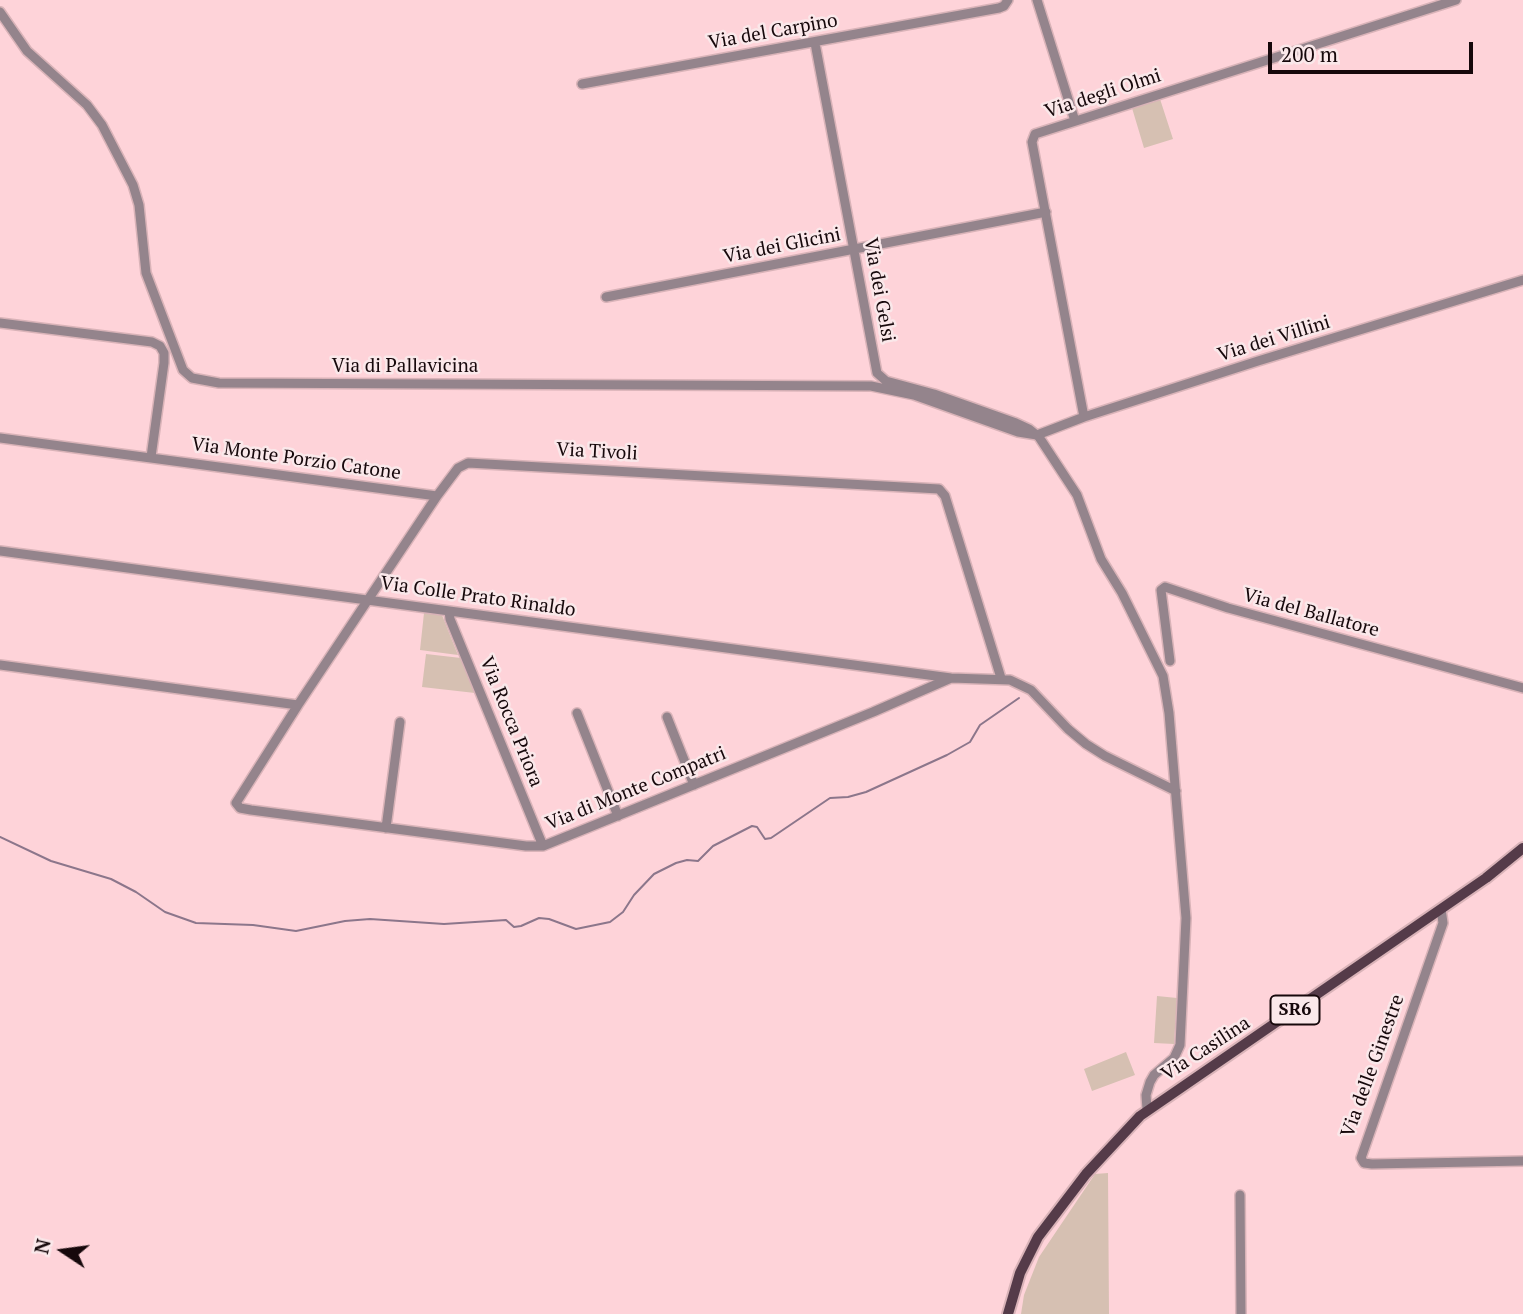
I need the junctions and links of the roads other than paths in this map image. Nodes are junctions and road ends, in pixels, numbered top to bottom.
1 (1008, 0) edge
2 (1037, 0) edge
3 (1456, 0) edge
4 (0, 12) edge
5 (815, 43) junction
6 (582, 85) dead end
7 (1075, 121) junction
8 (1046, 212) junction
9 (855, 250) junction
10 (1523, 280) edge
11 (606, 297) dead end
12 (0, 323) edge
13 (1084, 417) junction
14 (1037, 435) junction
15 (0, 438) edge
16 (151, 457) junction
17 (437, 496) junction
18 (0, 551) edge
19 (367, 600) junction
20 (449, 611) junction
21 (1170, 661) dead end
22 (0, 665) edge
23 (951, 678) junction
24 (1001, 678) junction
25 (1523, 688) edge
26 (298, 705) junction
27 (577, 713) dead end
28 (667, 717) dead end
29 (400, 722) dead end
30 (694, 785) junction
31 (1176, 791) junction
32 (237, 805) joint
33 (618, 816) junction
34 (386, 828) junction
35 (543, 846) junction
36 (1523, 848) edge
37 (1441, 909) junction
38 (1147, 1109) junction
39 (1523, 1161) edge
40 (1240, 1195) dead end
41 (1008, 1314) edge
42 (1241, 1314) edge

1 - 5 street, Via del Carpino
2 - 7 street
3 - 7 street, Via degli Olmi
4 - 14 street, Via di Pallavicina
5 - 6 street, Via del Carpino
5 - 9 street, Via dei Gelsi
7 - 8 street, Via degli Olmi
8 - 9 street, Via dei Glicini
8 - 13 street, Via degli Olmi
9 - 11 street, Via dei Glicini
9 - 14 street, Via dei Gelsi
10 - 13 street, Via dei Villini
12 - 16 street
13 - 14 street, Via dei Villini
14 - 31 street
15 - 16 street, Via Monte Porzio Catone
16 - 17 street, Via Monte Porzio Catone
17 - 19 street, Via Tivoli
17 - 24 street, Via Tivoli
18 - 19 street, Via Colle Prato Rinaldo
19 - 20 street, Via Colle Prato Rinaldo
19 - 26 street, Via Tivoli
20 - 23 street, Via Colle Prato Rinaldo
20 - 35 street, Via Rocca Priora
21 - 25 street, Via del Ballatore
22 - 26 street
23 - 24 street, Via Colle Prato Rinaldo
23 - 30 street, Via di Monte Compatri
24 - 31 street
26 - 32 street, Via Tivoli
27 - 33 street
28 - 30 street
29 - 34 street
30 - 33 street, Via di Monte Compatri
31 - 38 street
32 - 34 street, Via di Monte Compatri
33 - 35 street, Via di Monte Compatri
34 - 35 street, Via di Monte Compatri
36 - 37 main road, Via Casilina / SR6
37 - 38 main road, Via Casilina / SR6
37 - 39 street, Via delle Ginestre
38 - 41 main road, Via Casilina / SR6
40 - 42 street

